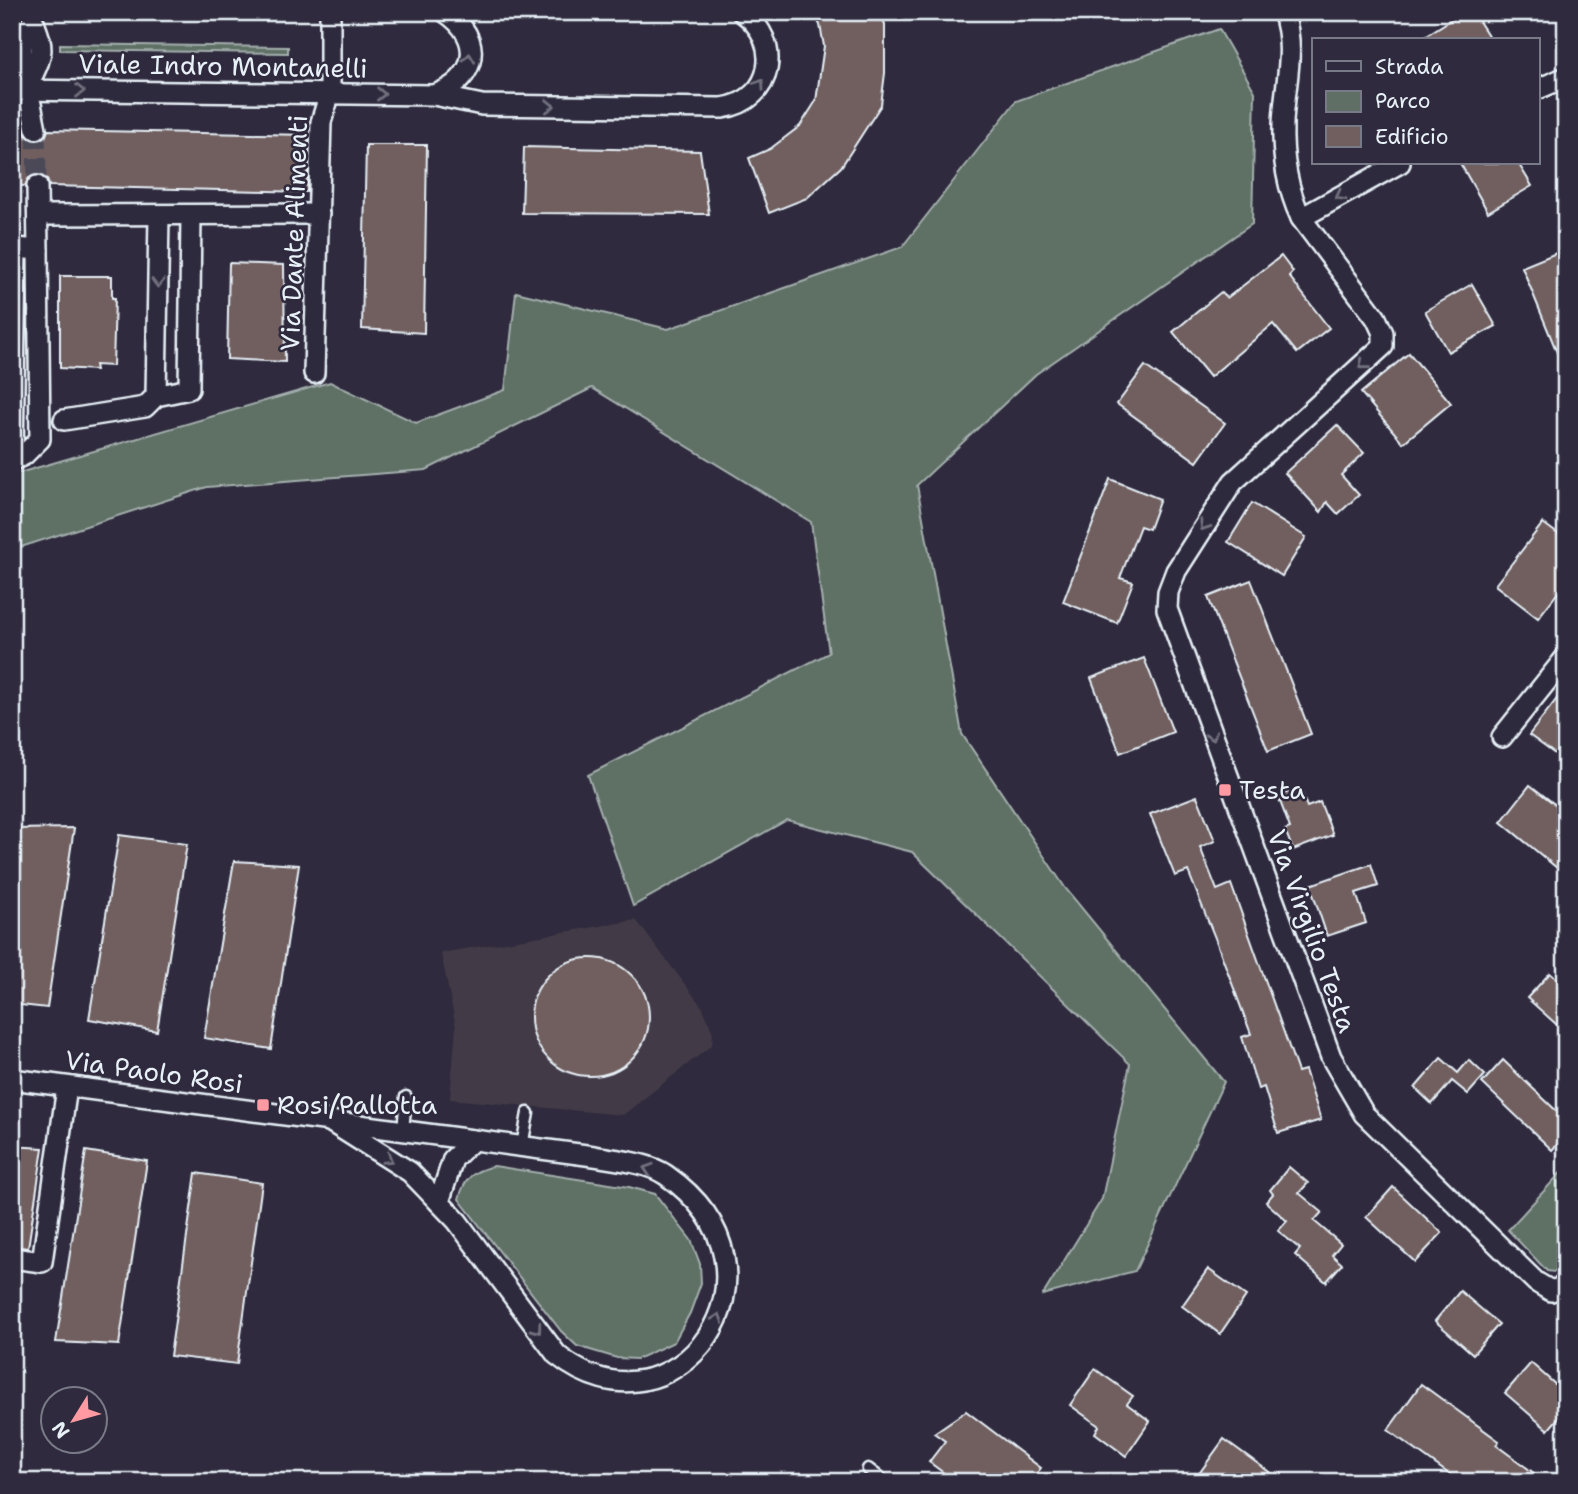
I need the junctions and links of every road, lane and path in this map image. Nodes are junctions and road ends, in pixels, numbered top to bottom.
1 (330, 12) edge
2 (445, 12) edge
3 (742, 12) edge
4 (1283, 12) edge
5 (1566, 77) edge
6 (1540, 88) edge
7 (12, 90) edge
8 (330, 93) junction
9 (434, 95) junction
10 (31, 104) dead end
11 (36, 130) tunnel mouth
12 (1398, 164) edge
13 (37, 186) tunnel mouth
14 (319, 214) junction
15 (38, 215) junction
16 (159, 215) junction
17 (191, 215) junction
18 (1301, 218) junction
19 (38, 250) junction
20 (16, 333) junction
21 (40, 334) junction
22 (314, 373) dead end
23 (40, 396) junction
24 (156, 396) junction
25 (15, 397) junction
26 (64, 420) dead end
27 (1566, 657) edge
28 (1502, 737) dead end
29 (12, 1079) edge
30 (66, 1087) junction
31 (406, 1097) dead end
32 (528, 1113) dead end
33 (331, 1122) junction
34 (403, 1131) junction
35 (473, 1140) junction
36 (522, 1146) junction
37 (439, 1202) junction
38 (12, 1258) edge
39 (1561, 1289) edge
40 (868, 1469) dead end
41 (885, 1482) edge

1 - 8 street, Via Dante Alimenti
9 -> 2 street
9 -> 3 street, Viale Indro Montanelli
4 - 18 street
5 - 6 street
7 -> 8 street, Viale Indro Montanelli
8 -> 9 street, Viale Indro Montanelli
8 - 14 street, Via Dante Alimenti
10 - 11 street
12 -> 18 street
13 - 15 street
14 - 17 street
14 - 22 street, Via Dante Alimenti
15 - 16 street
15 - 19 street
16 - 17 street
16 -> 24 street
17 - 24 street
18 -> 39 street, Via Virgilio Testa
19 - 20 street
19 - 21 street
20 - 21 street
20 - 25 street
21 - 23 street
23 - 25 street
23 - 25 street
24 - 26 street
27 - 28 street
29 - 30 street, Via Paolo Rosi
30 - 33 street, Via Paolo Rosi
30 - 38 street
31 - 34 lane
32 - 36 lane
33 - 34 street, Via Paolo Rosi
33 -> 37 street, Via Paolo Rosi
34 - 35 street, Via Paolo Rosi
35 - 36 street, Via Paolo Rosi
35 - 37 street
37 -> 36 street, Via Paolo Rosi
40 - 41 lane

